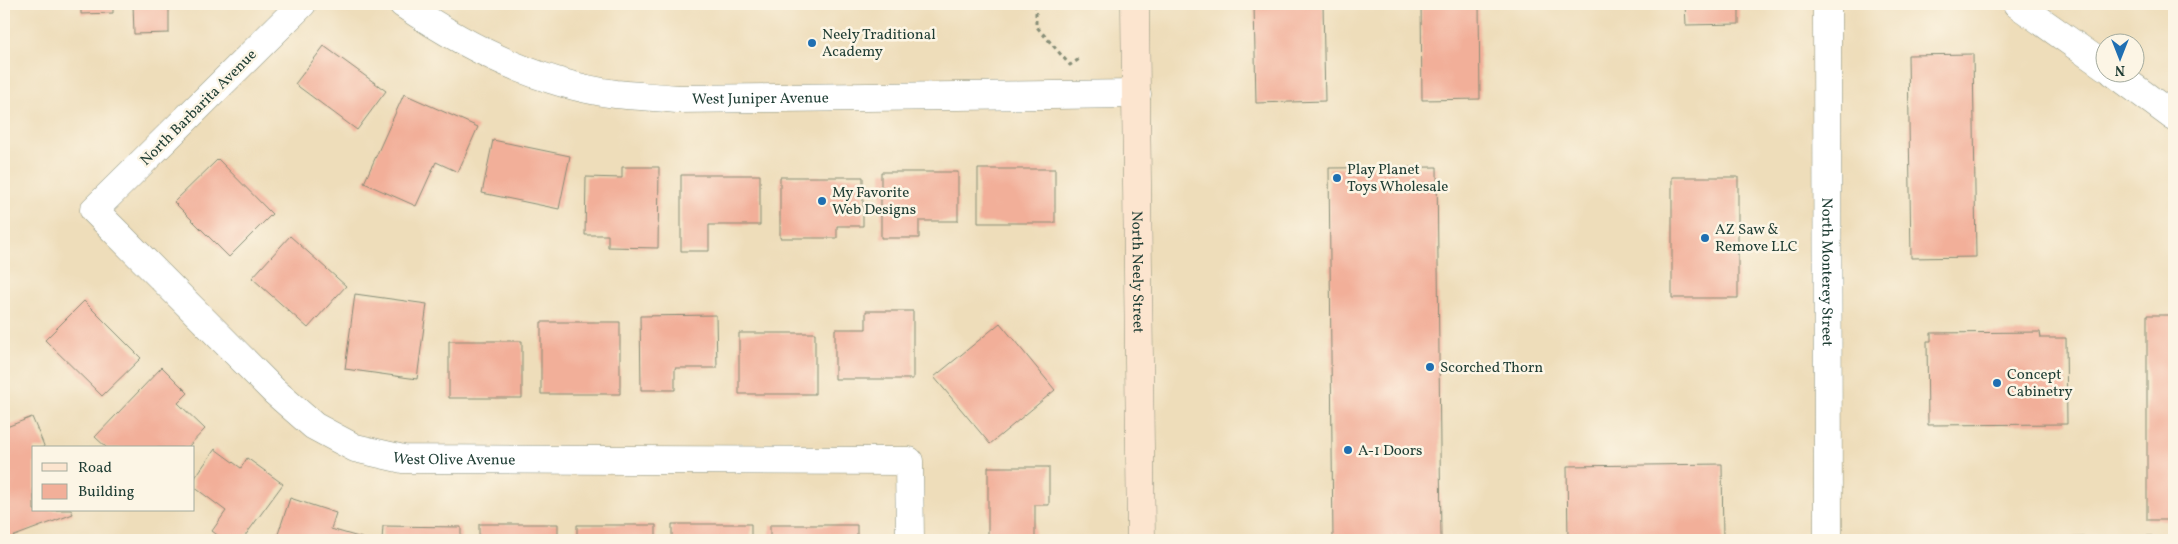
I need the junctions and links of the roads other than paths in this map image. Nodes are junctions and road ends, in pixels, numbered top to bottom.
1 (302, 4) edge
2 (403, 4) edge
3 (1135, 4) edge
4 (1827, 4) edge
5 (2017, 4) edge
6 (2096, 60) edge
7 (2127, 82) edge
8 (1137, 94) junction
9 (2174, 117) edge
10 (94, 210) joint
11 (910, 540) edge
12 (1141, 540) edge
13 (1828, 540) edge

1 - 10 street, North Barbarita Avenue
2 - 8 street, West Juniper Avenue
3 - 8 street, North Neely Street
4 - 13 street, North Monterey Street
5 - 6 street
7 - 9 street
8 - 12 street, North Neely Street
10 - 11 street, West Olive Avenue

